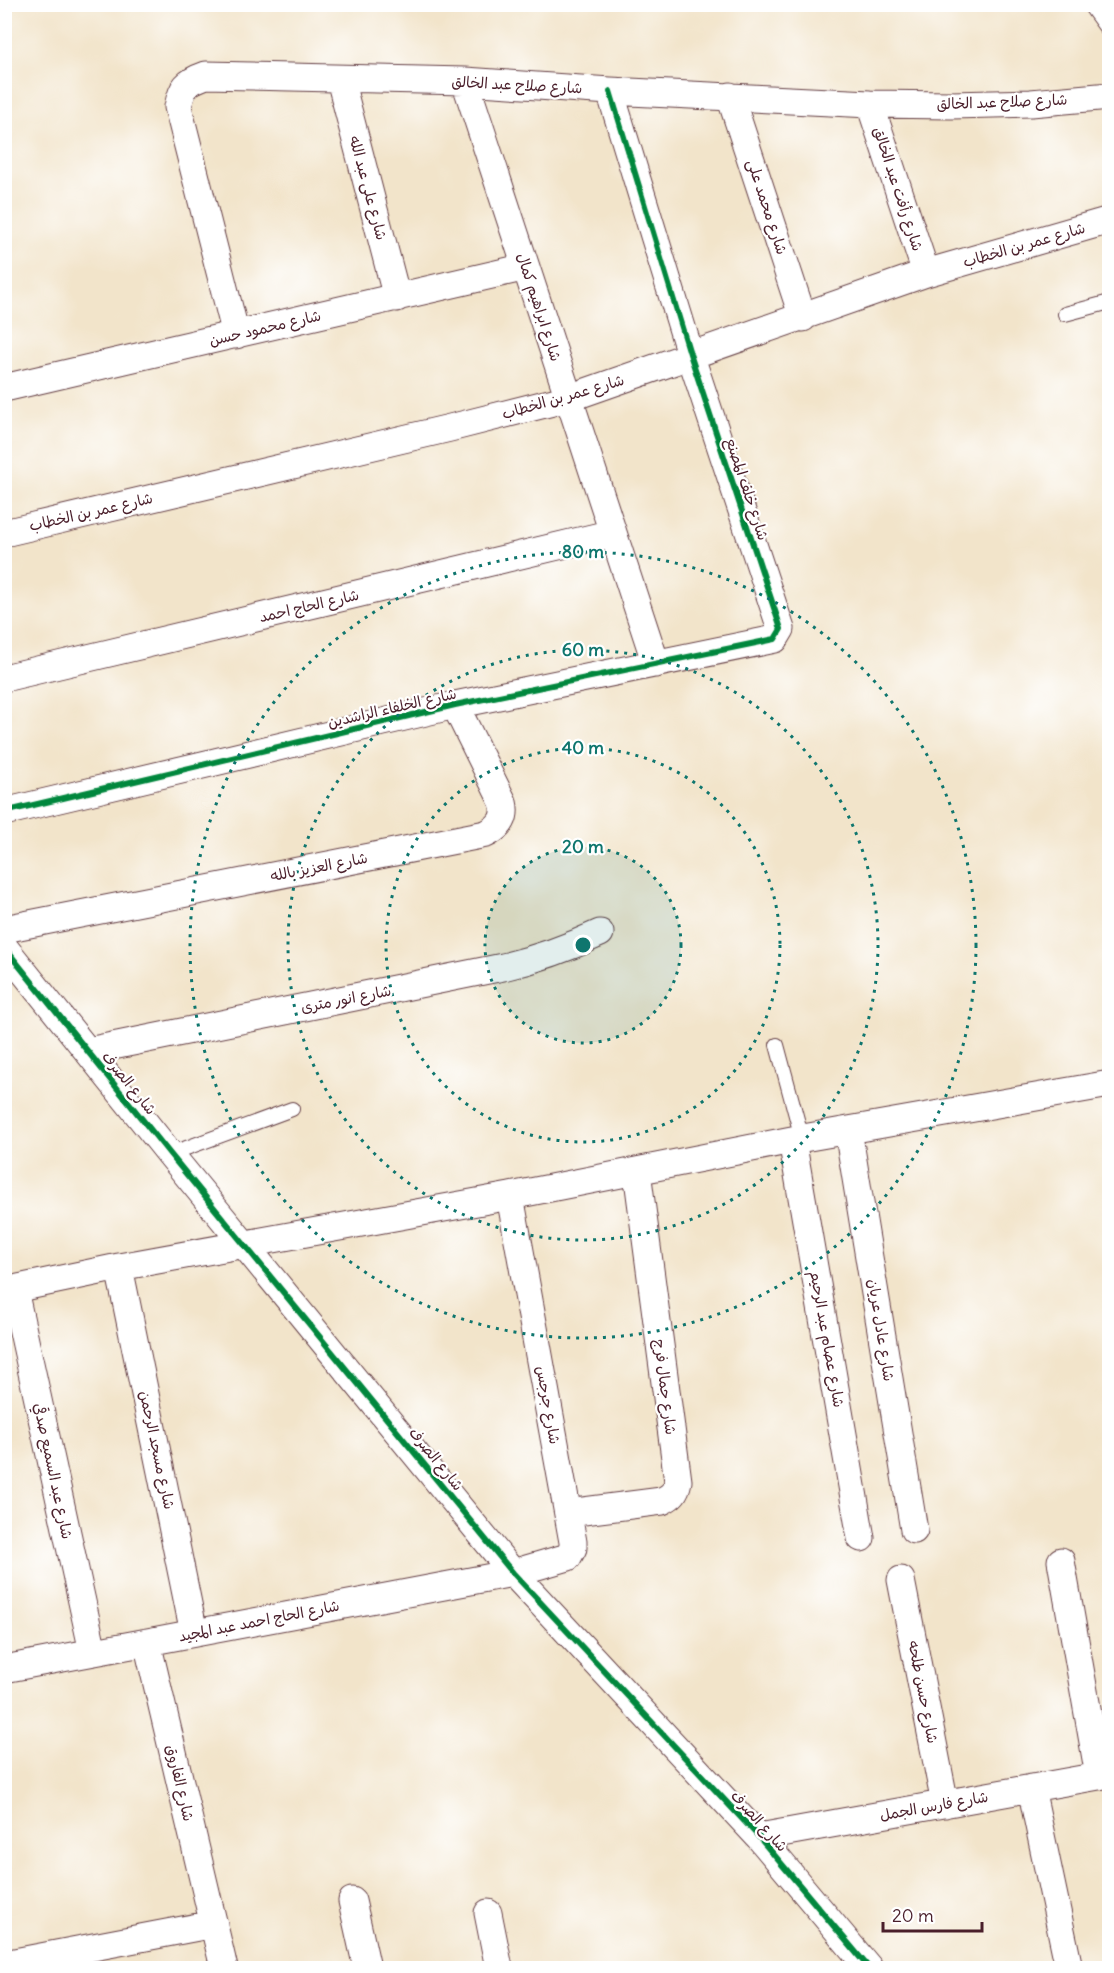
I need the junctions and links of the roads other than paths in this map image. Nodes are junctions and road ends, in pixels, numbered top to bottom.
1 (1097, 4) edge
2 (1110, 22) edge
3 (340, 79) junction
4 (465, 81) junction
5 (610, 91) junction
6 (730, 96) junction
7 (1110, 96) edge
8 (870, 104) junction
9 (1110, 220) edge
10 (526, 267) junction
11 (926, 273) junction
12 (397, 298) junction
13 (1110, 302) edge
14 (1065, 314) dead end
15 (803, 318) junction
16 (236, 335) junction
17 (691, 357) junction
18 (4, 388) edge
19 (569, 398) junction
20 (4, 533) edge
21 (613, 533) junction
22 (781, 629) joint
23 (656, 664) junction
24 (4, 678) edge
25 (455, 705) junction
26 (4, 812) edge
27 (4, 929) edge
28 (600, 933) dead end
29 (4, 947) edge
30 (777, 1045) dead end
31 (88, 1051) junction
32 (1110, 1084) edge
33 (292, 1109) dead end
34 (848, 1130) junction
35 (797, 1139) junction
36 (170, 1154) junction
37 (637, 1171) junction
38 (510, 1196) junction
39 (246, 1244) junction
40 (119, 1268) junction
41 (9, 1291) edge
42 (568, 1513) junction
43 (914, 1530) dead end
44 (861, 1538) dead end
45 (1061, 1561) dead end
46 (513, 1573) junction
47 (902, 1580) dead end
48 (194, 1633) junction
49 (147, 1642) junction
50 (93, 1652) junction
51 (4, 1669) edge
52 (1104, 1775) edge
53 (1031, 1788) junction
54 (945, 1804) junction
55 (759, 1837) junction
56 (352, 1901) dead end
57 (488, 1913) dead end
58 (214, 1924) junction
59 (4, 1964) edge
60 (224, 1968) edge
61 (368, 1968) edge
62 (500, 1968) edge
63 (869, 1968) edge
64 (1069, 1968) edge

1 - 2 street
3 - 4 street, شارع صلاح عبد الخالق
3 - 12 street, شارع على عبد الله
3 - 16 street, شارع صلاح عبد الخالق
4 - 5 street, شارع صلاح عبد الخالق
4 - 10 street, شارع ابراهيم كمال
5 - 6 street, شارع صلاح عبد الخالق
5 - 17 street, شارع خلف المصنع
6 - 8 street, شارع صلاح عبد الخالق
6 - 15 street, شارع محمد على
7 - 8 street, شارع صلاح عبد الخالق
8 - 11 street, شارع رأفت عبد الخالق
9 - 11 street, شارع عمر بن الخطاب
10 - 12 street, شارع محمود حسن
10 - 19 street, شارع ابراهيم كمال
11 - 15 street, شارع عمر بن الخطاب
12 - 16 street, شارع محمود حسن
13 - 14 lane
15 - 17 street, شارع عمر بن الخطاب
16 - 18 street, شارع محمود حسن
17 - 19 street, شارع عمر بن الخطاب
17 - 22 street, شارع خلف المصنع
19 - 20 street, شارع عمر بن الخطاب
19 - 21 street, شارع ابراهيم كمال
21 - 23 street, شارع ابراهيم كمال
21 - 24 street, شارع الحاج احمد
22 - 23 street, شارع الخلفاء الراشدين
23 - 25 street, شارع الخلفاء الراشدين
25 - 26 street, شارع الخلفاء الراشدين
25 - 27 street, شارع العزيز بالله
28 - 31 street, شارع انور مترى
29 - 31 street, شارع الصرف
30 - 35 lane
31 - 36 street, شارع الصرف
32 - 34 street
33 - 36 lane
34 - 35 street
34 - 43 street, شارع عادل عريان
35 - 37 street
35 - 44 street, شارع عصام عبد الرحيم
36 - 39 street, شارع الصرف
37 - 38 street
37 - 42 street, شارع جمال فرج
38 - 39 street
38 - 42 street, شارع جرجس
39 - 40 street
39 - 46 street, شارع الصرف
40 - 41 street
40 - 48 street, شارع مسجد الرحمن
41 - 50 street, شارع عبد السميع صدقي
42 - 46 street, شارع جرجس
45 - 52 street
46 - 48 street, شارع الحاج احمد عبد المجيد
46 - 55 street, شارع الصرف
47 - 54 street, شارع حسن طلحه
48 - 49 street, شارع الحاج احمد عبد المجيد
49 - 50 street, شارع الحاج احمد عبد المجيد
49 - 58 street, شارع الفاروق
50 - 51 street, شارع الحاج احمد عبد المجيد
52 - 53 street, شارع فارس الجمل
53 - 54 street, شارع فارس الجمل
53 - 64 street
54 - 55 street, شارع فارس الجمل
55 - 63 street, شارع الصرف
56 - 61 street
57 - 62 street
58 - 59 street
58 - 60 street, شارع الفاروق

